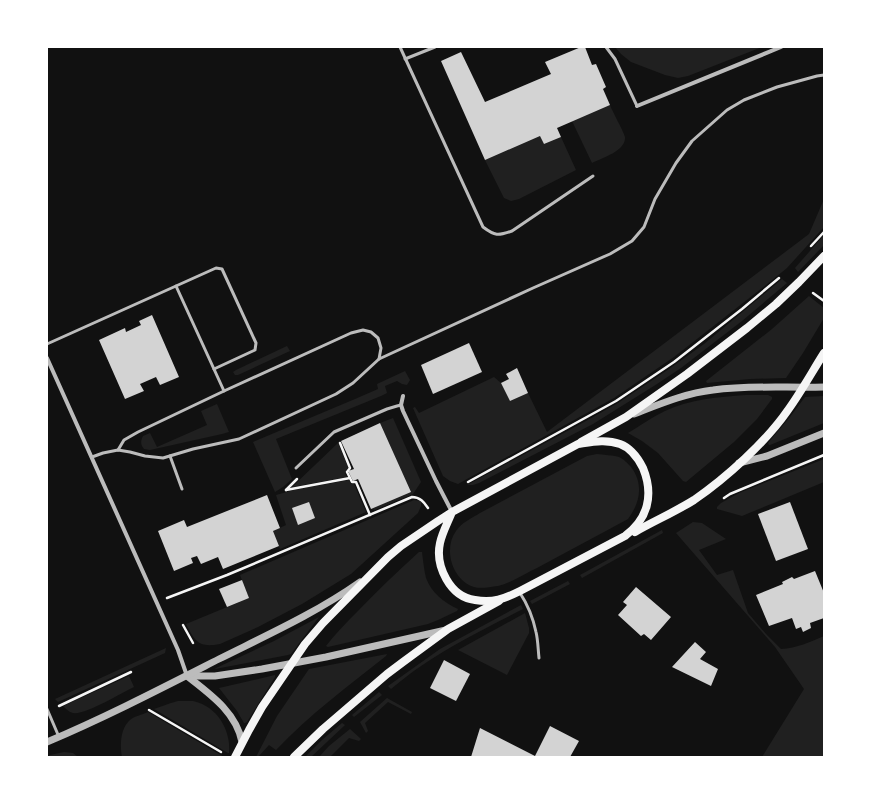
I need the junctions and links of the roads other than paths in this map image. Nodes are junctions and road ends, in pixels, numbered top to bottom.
1 (400, 47) edge
2 (435, 47) edge
3 (606, 47) edge
4 (781, 47) edge
5 (405, 60) junction
6 (824, 75) edge
7 (637, 106) joint
8 (593, 176) dead end
9 (824, 256) edge
10 (176, 286) junction
11 (47, 344) edge
12 (824, 353) edge
13 (47, 358) edge
14 (379, 360) junction
15 (214, 369) junction
16 (803, 387) junction
17 (824, 387) edge
18 (224, 391) junction
19 (403, 396) dead end
20 (401, 405) junction
21 (626, 417) junction
22 (824, 433) edge
23 (578, 444) junction
24 (118, 450) junction
25 (170, 456) junction
26 (92, 457) junction
27 (739, 463) junction
28 (296, 468) dead end
29 (182, 489) dead end
30 (452, 512) junction
31 (625, 536) junction
32 (367, 578) junction
33 (520, 591) junction
34 (503, 599) junction
35 (448, 630) junction
36 (539, 658) dead end
37 (292, 663) junction
38 (186, 676) junction
39 (47, 710) edge
40 (60, 737) junction
41 (47, 742) edge
42 (242, 742) junction
43 (235, 757) edge
44 (294, 757) edge

1 - 5 lane
2 - 5 lane
3 - 7 lane
4 - 7 street
5 - 8 lane
6 - 14 lane
9 - 21 main road
10 - 11 lane
10 - 15 lane
10 - 15 lane
12 - 16 main road
13 - 26 street
14 - 18 lane
14 - 25 lane
15 - 18 lane
16 - 17 street
16 - 21 street
16 - 27 main road
18 - 24 lane
19 - 20 street
20 - 28 lane
20 - 30 street
21 - 23 main road
22 - 27 street
23 - 30 main road
23 - 31 main road
24 - 25 lane
24 - 26 lane
25 - 29 lane
26 - 38 street
27 - 31 main road
30 - 32 main road
30 - 34 main road
31 - 33 main road
32 - 37 main road
32 - 38 street
33 - 34 main road
33 - 36 lane
34 - 35 main road
35 - 37 street
35 - 44 main road
37 - 38 street
37 - 42 main road
38 - 40 street
38 - 42 street
39 - 40 lane
40 - 41 street
42 - 43 main road

